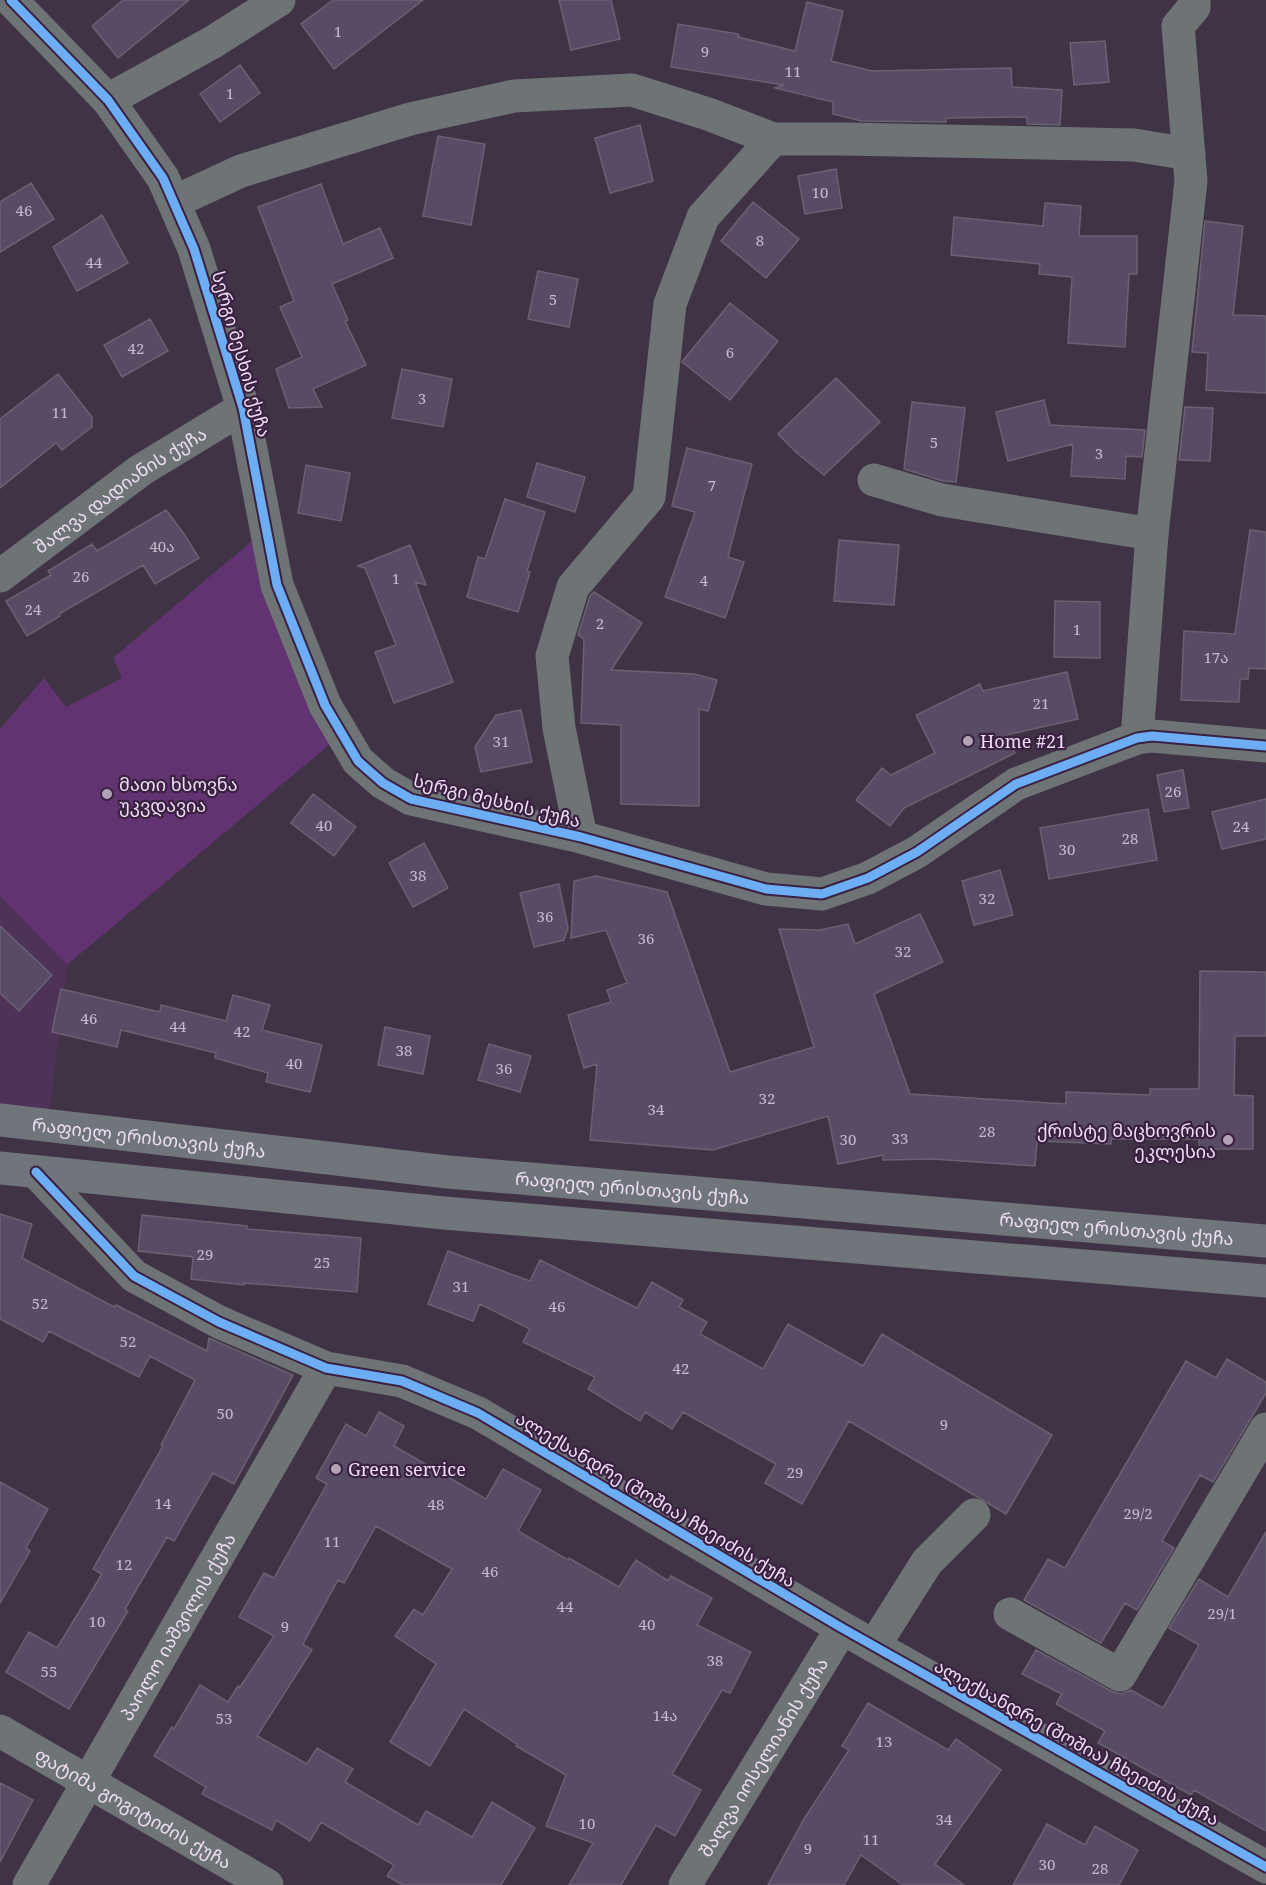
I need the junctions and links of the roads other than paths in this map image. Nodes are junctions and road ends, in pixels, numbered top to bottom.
1 (11, 0) edge
2 (279, 0) edge
3 (1194, 0) edge
4 (108, 100) junction
5 (773, 139) junction
6 (1189, 154) junction
7 (174, 202) junction
8 (243, 408) junction
9 (874, 480) dead end
10 (1152, 534) junction
11 (0, 576) edge
12 (1137, 738) junction
13 (1266, 746) edge
14 (581, 837) junction
15 (0, 1120) edge
16 (0, 1168) edge
17 (36, 1172) junction
18 (1266, 1241) edge
19 (1266, 1281) edge
20 (326, 1368) junction
21 (1266, 1429) edge
22 (974, 1515) dead end
23 (1010, 1614) dead end
24 (842, 1628) junction
25 (874, 1646) junction
26 (0, 1731) edge
27 (88, 1780) junction
28 (1266, 1867) edge
29 (29, 1885) edge
30 (267, 1885) edge
31 (685, 1885) edge

1 - 4 street, სერგი მესხის ქუჩა
2 - 4 street
3 - 6 street
4 - 7 street, სერგი მესხის ქუჩა
5 - 6 street
5 - 7 street
5 - 14 street
6 - 10 street
7 - 8 street, სერგი მესხის ქუჩა
8 - 11 street, შალვა დადიანის ქუჩა
8 - 14 street, სერგი მესხის ქუჩა
9 - 10 street
10 - 12 street
12 - 13 street, სერგი მესხის ქუჩა
12 - 14 street, სერგი მესხის ქუჩა
15 - 18 main road, რაფიელ ერისთავის ქუჩა
16 - 17 main road
17 - 19 main road
17 - 20 street, ალექსანდრე (შოშია) ჩხეიძის ქუჩა
20 - 24 street, ალექსანდრე (შოშია) ჩხეიძის ქუჩა
20 - 27 street, პაოლო იაშვილის ქუჩა
21 - 23 street
22 - 25 street
24 - 25 street, ალექსანდრე (შოშია) ჩხეიძის ქუჩა
24 - 31 street, შალვა იოსელიანის ქუჩა
25 - 28 street, ალექსანდრე (შოშია) ჩხეიძის ქუჩა
26 - 27 street, ფატიმა გოგიტიძის ქუჩა
27 - 29 street, პაოლო იაშვილის ქუჩა
27 - 30 street, ფატიმა გოგიტიძის ქუჩა

